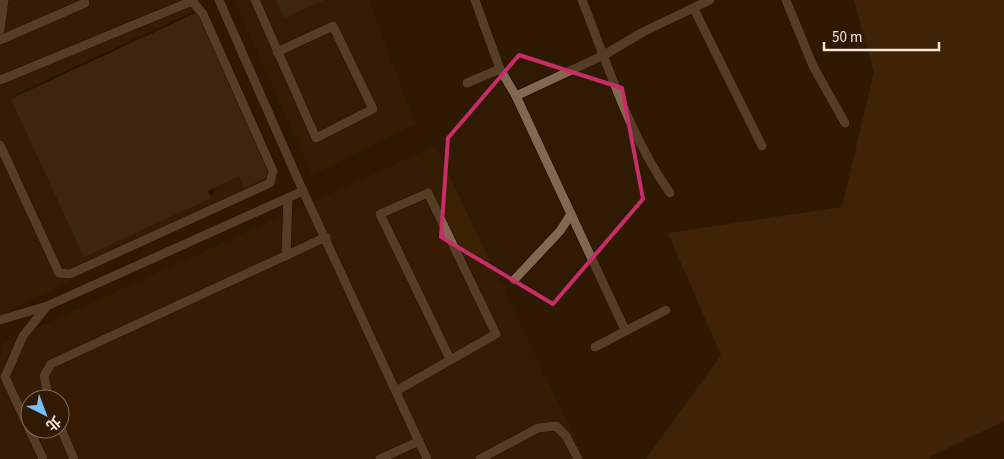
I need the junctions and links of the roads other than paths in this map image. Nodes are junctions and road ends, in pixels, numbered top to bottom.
1 (4, 0) edge
2 (219, 0) edge
3 (255, 0) edge
4 (475, 0) edge
5 (582, 0) edge
6 (710, 0) edge
7 (786, 0) edge
8 (85, 3) dead end
9 (694, 9) junction
10 (0, 30) edge
11 (0, 40) edge
12 (278, 52) junction
13 (604, 55) junction
14 (500, 68) junction
15 (0, 80) edge
16 (467, 83) dead end
17 (516, 96) junction
18 (845, 123) dead end
19 (0, 146) edge
20 (762, 146) dead end
21 (303, 191) junction
22 (670, 192) dead end
23 (288, 198) junction
24 (571, 214) junction
25 (326, 237) junction
26 (286, 256) junction
27 (514, 280) dead end
28 (47, 306) junction
29 (666, 310) dead end
30 (0, 320) edge
31 (625, 330) junction
32 (595, 347) dead end
33 (450, 360) junction
34 (47, 389) edge
35 (396, 391) junction
36 (66, 439) edge
37 (419, 441) junction
38 (43, 459) edge
39 (74, 459) edge
40 (380, 459) edge
41 (427, 459) edge
42 (480, 459) edge
43 (578, 459) edge

1 - 10 lane
2 - 21 lane
3 - 12 lane
4 - 14 lane
5 - 13 lane
6 - 9 lane
7 - 18 lane
8 - 11 lane
9 - 13 lane
9 - 20 lane
12 - 12 lane
13 - 17 lane
13 - 22 lane
14 - 16 lane
14 - 17 lane
15 - 19 lane
17 - 24 lane
21 - 23 lane
21 - 25 lane
23 - 26 lane
23 - 28 lane
24 - 27 lane
24 - 31 lane
25 - 26 lane
25 - 35 lane
26 - 34 lane
28 - 30 lane
28 - 38 lane
29 - 31 lane
31 - 32 lane
33 - 33 lane
33 - 35 lane
35 - 37 lane
36 - 39 lane
37 - 40 lane
37 - 41 lane
42 - 43 lane

